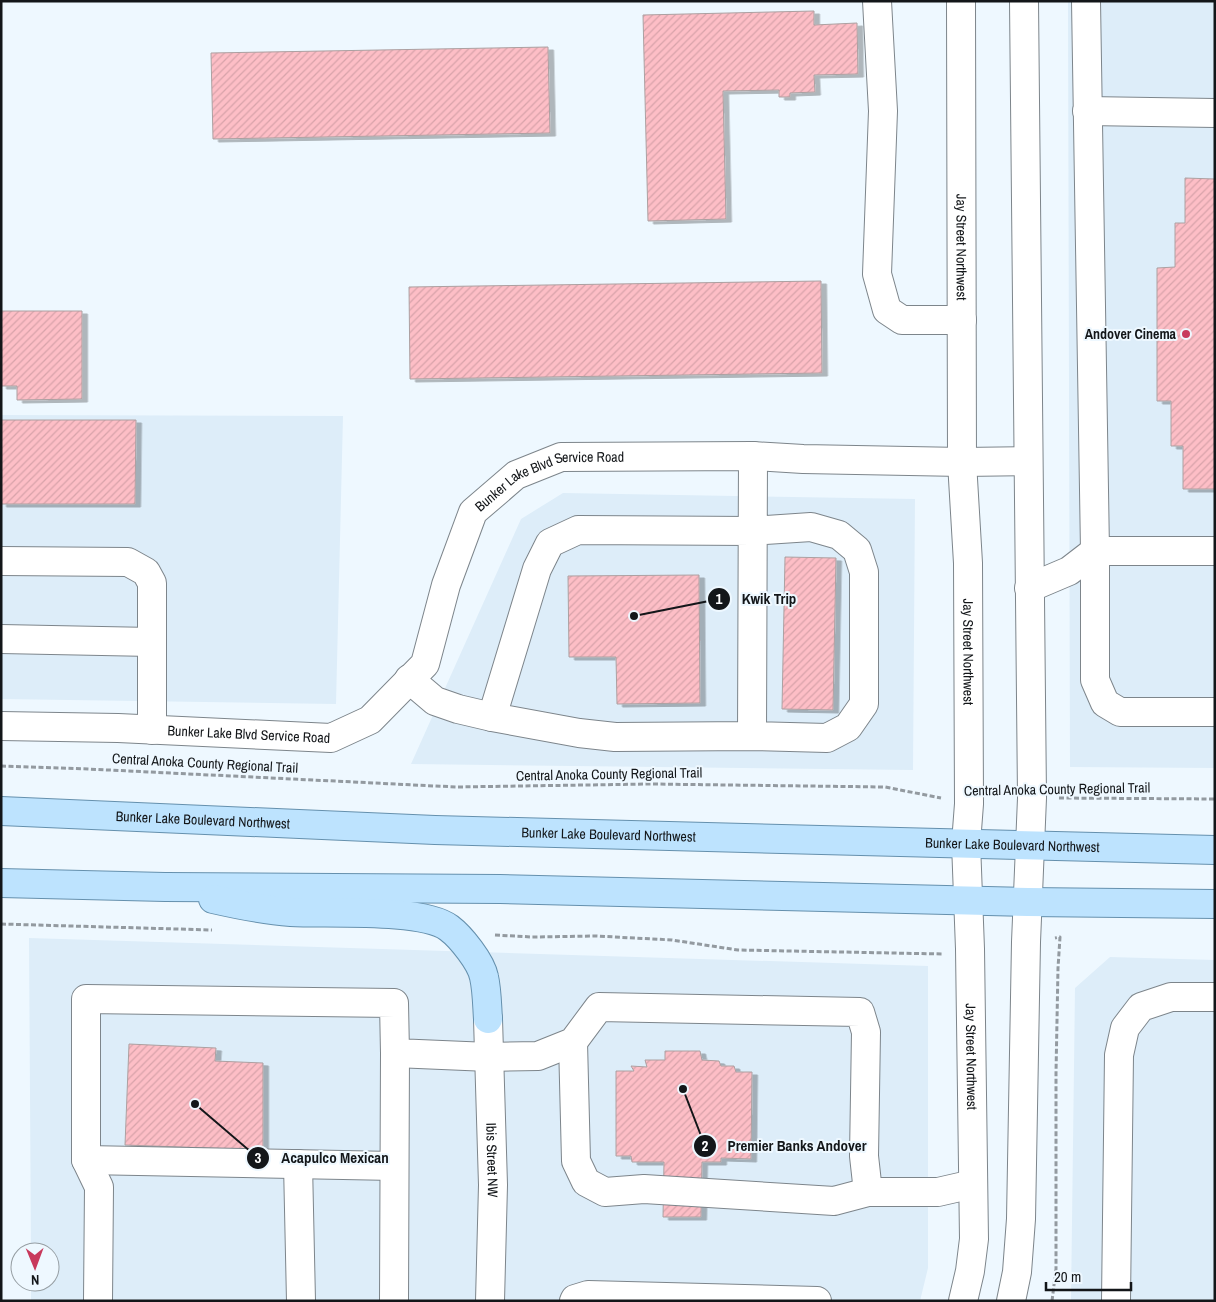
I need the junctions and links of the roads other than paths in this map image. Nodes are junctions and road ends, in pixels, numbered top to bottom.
1 (961, 1) edge
2 (1024, 1) edge
3 (1086, 1) edge
4 (877, 2) edge
5 (1087, 111) junction
6 (1215, 113) edge
7 (962, 320) junction
8 (753, 456) junction
9 (1028, 461) junction
10 (962, 462) junction
11 (752, 531) junction
12 (1095, 551) junction
13 (1215, 551) edge
14 (1, 561) edge
15 (1029, 588) junction
16 (1, 639) edge
17 (152, 642) junction
18 (409, 680) junction
19 (1215, 712) edge
20 (492, 717) junction
21 (1, 726) edge
22 (152, 730) junction
23 (752, 736) junction
24 (1, 811) edge
25 (966, 844) junction
26 (1029, 847) junction
27 (1215, 850) edge
28 (1, 883) edge
29 (165, 887) junction
30 (968, 901) junction
31 (1028, 902) junction
32 (1215, 904) edge
33 (1215, 997) edge
34 (488, 1019) joint
35 (573, 1042) junction
36 (395, 1053) junction
37 (489, 1057) junction
38 (86, 1160) junction
39 (298, 1164) junction
40 (394, 1166) junction
41 (973, 1184) junction
42 (868, 1192) junction
43 (649, 1299) edge
44 (98, 1301) edge
45 (300, 1301) edge
46 (394, 1301) edge
47 (490, 1301) edge
48 (574, 1301) edge
49 (817, 1301) edge
50 (963, 1301) edge
51 (1011, 1301) edge
52 (1116, 1301) edge

1 - 7 street, Jay Street Northwest
2 - 9 street
3 - 5 street
4 - 7 street
5 - 6 street
5 - 12 street
7 - 10 street, Jay Street Northwest
8 - 10 street, Bunker Lake Blvd Service Road
8 - 11 street
8 - 18 street, Bunker Lake Blvd Service Road
9 - 10 street, Bunker Lake Blvd Service Road
9 - 15 street
10 - 25 street, Jay Street Northwest
11 - 20 street
11 - 23 street
11 - 23 street
12 - 13 street
12 - 15 street
12 - 19 street
14 - 17 street
15 - 26 street
16 - 17 street
17 - 22 street
18 - 20 street
18 - 22 street, Bunker Lake Blvd Service Road
20 - 23 street
21 - 22 street, Bunker Lake Blvd Service Road
24 - 25 main road, Bunker Lake Boulevard Northwest
25 - 26 main road, Bunker Lake Boulevard Northwest
25 - 30 street, Jay Street Northwest
26 - 27 main road, Bunker Lake Boulevard Northwest
26 - 31 street
28 - 29 main road
29 - 30 main road
29 - 34 main road
30 - 31 main road
30 - 41 street, Jay Street Northwest
31 - 32 main road
31 - 51 street
33 - 52 street
34 - 37 street, Ibis Street NW
35 - 37 street
35 - 42 street
35 - 42 street
36 - 37 street
36 - 38 street
36 - 40 street
37 - 47 street, Ibis Street NW
38 - 39 street
38 - 44 street
39 - 40 street
39 - 45 street
40 - 46 street
41 - 42 street
41 - 50 street, Jay Street Northwest
43 - 48 street
43 - 49 street

